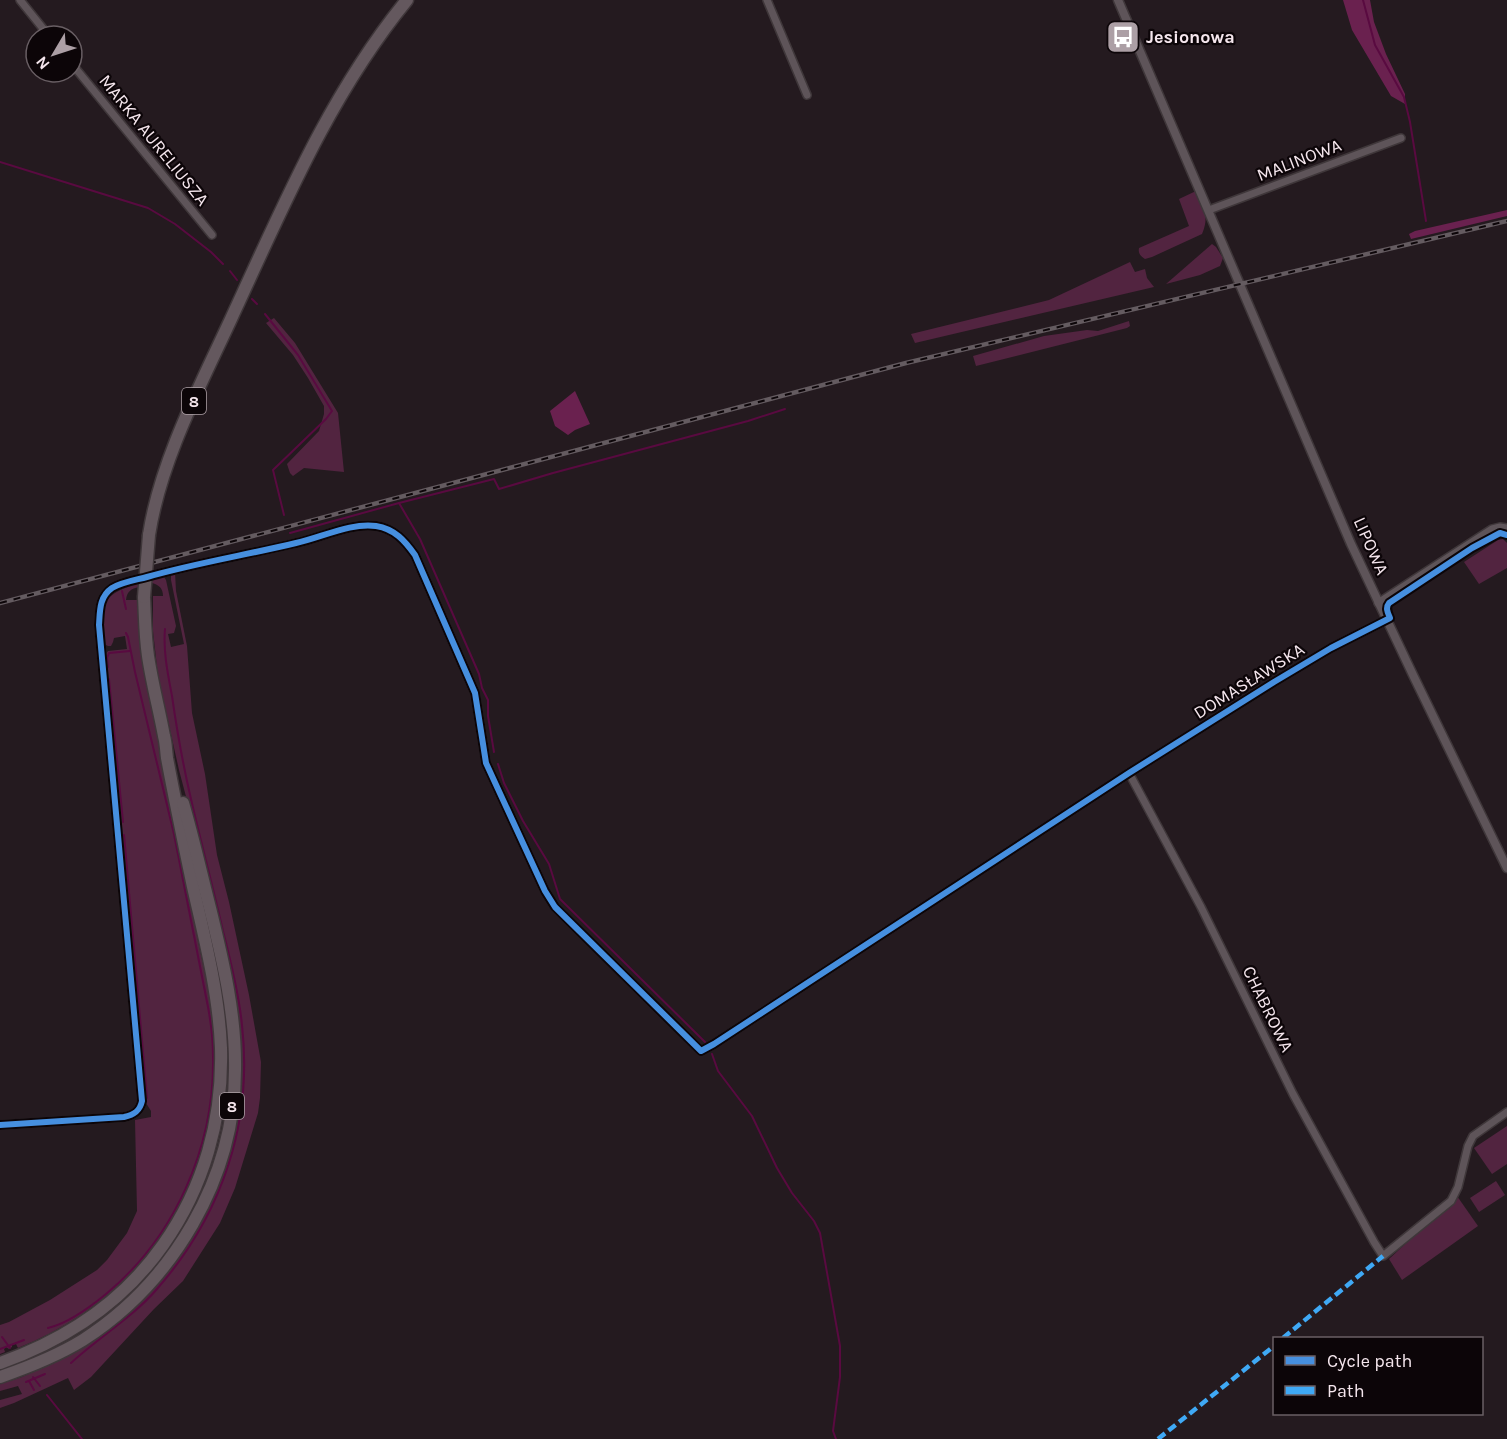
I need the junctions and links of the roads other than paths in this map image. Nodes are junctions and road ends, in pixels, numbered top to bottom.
1 (20, 0) edge
2 (407, 0) edge
3 (767, 0) edge
4 (1118, 0) edge
5 (39, 24) edge
6 (84, 79) edge
7 (807, 95) dead end
8 (1401, 138) dead end
9 (1209, 210) junction
10 (212, 235) dead end
11 (1507, 528) edge
12 (1378, 603) junction
13 (1386, 620) junction
14 (165, 738) junction
15 (1130, 773) junction
16 (1507, 868) edge
17 (1507, 1112) edge
18 (0, 1125) edge
19 (0, 1363) edge
20 (0, 1377) edge

1 - 5 street
2 - 14 highway, 8, bridge
3 - 7 street
4 - 9 street
6 - 10 street, MARKA AURELIUSZA
8 - 9 street, MALINOWA
9 - 12 street, LIPOWA
11 - 12 street
12 - 13 street, LIPOWA
13 - 15 street, DOMASŁAWSKA
13 - 16 street, LIPOWA
14 - 19 highway, 8
14 - 20 highway, 8
15 - 17 street, CHABROWA
15 - 18 street, DOMASŁAWSKA

